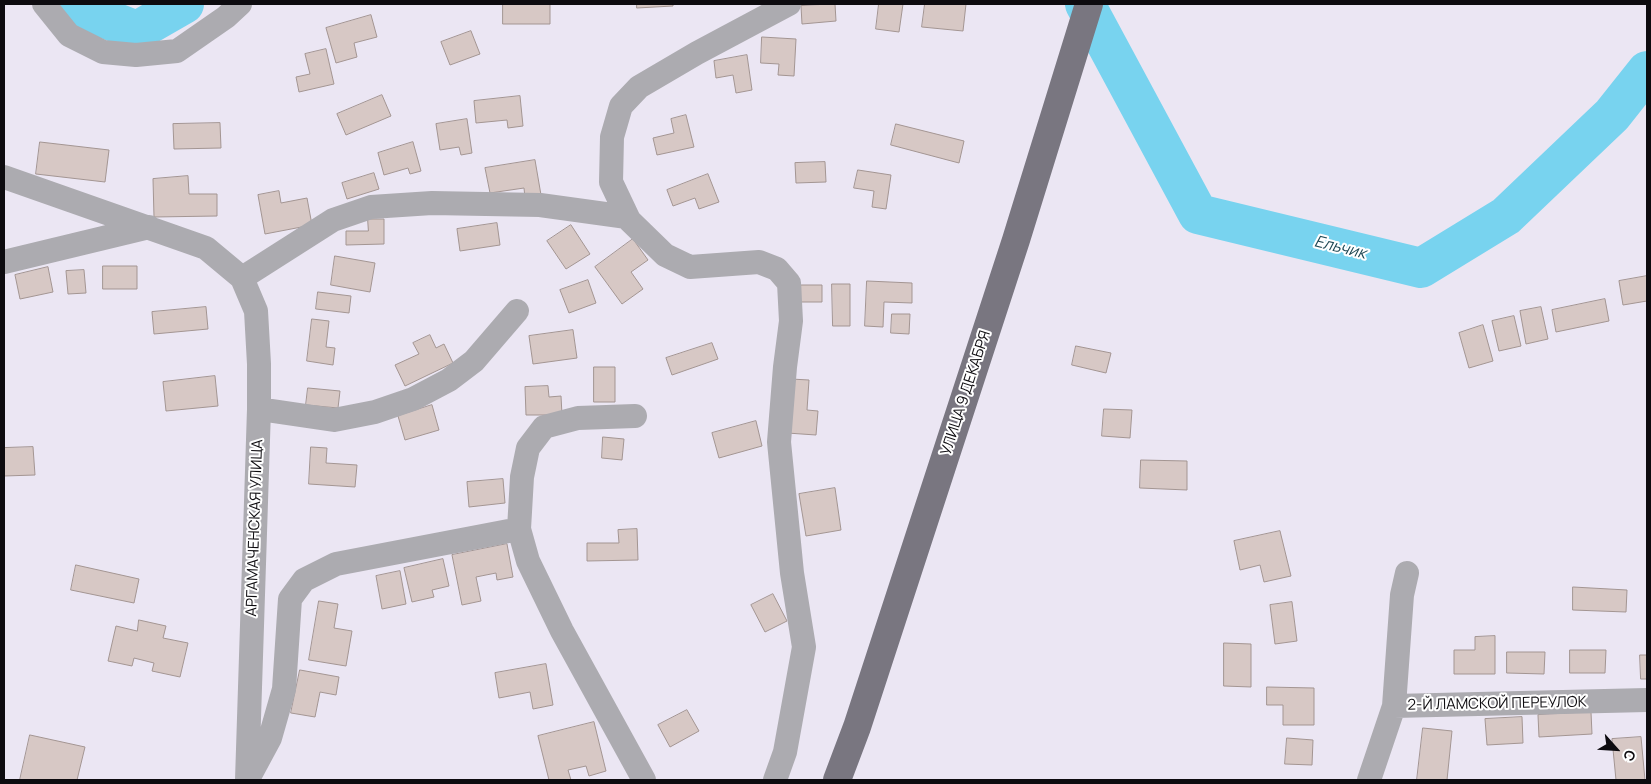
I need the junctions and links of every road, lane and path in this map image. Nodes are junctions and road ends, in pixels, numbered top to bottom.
1 (44, 4) edge
2 (240, 4) edge
3 (789, 4) edge
4 (1089, 4) edge
5 (4, 177) edge
6 (627, 217) junction
7 (149, 227) junction
8 (4, 262) edge
9 (242, 278) junction
10 (517, 310) dead end
11 (259, 409) junction
12 (635, 416) dead end
13 (519, 529) junction
14 (1408, 573) dead end
15 (1647, 700) edge
16 (1394, 706) junction
17 (247, 780) edge
18 (644, 780) edge
19 (775, 780) edge
20 (837, 780) edge
21 (1369, 780) edge

1 - 2 street
3 - 6 street
4 - 20 main road, УЛИЦА 9 ДЕКАБРЯ
5 - 7 street
6 - 9 street
6 - 19 street
7 - 8 street
7 - 9 street
9 - 11 street, АРГАМАЧЕНСКАЯ УЛИЦА
10 - 11 street
11 - 17 street, АРГАМАЧЕНСКАЯ УЛИЦА
12 - 13 street
13 - 17 street
13 - 18 street
14 - 16 street
15 - 16 street, 2-Й ЛАМСКОЙ ПЕРЕУЛОК
16 - 21 street, 2-Й ЛАМСКОЙ ПЕРЕУЛОК

